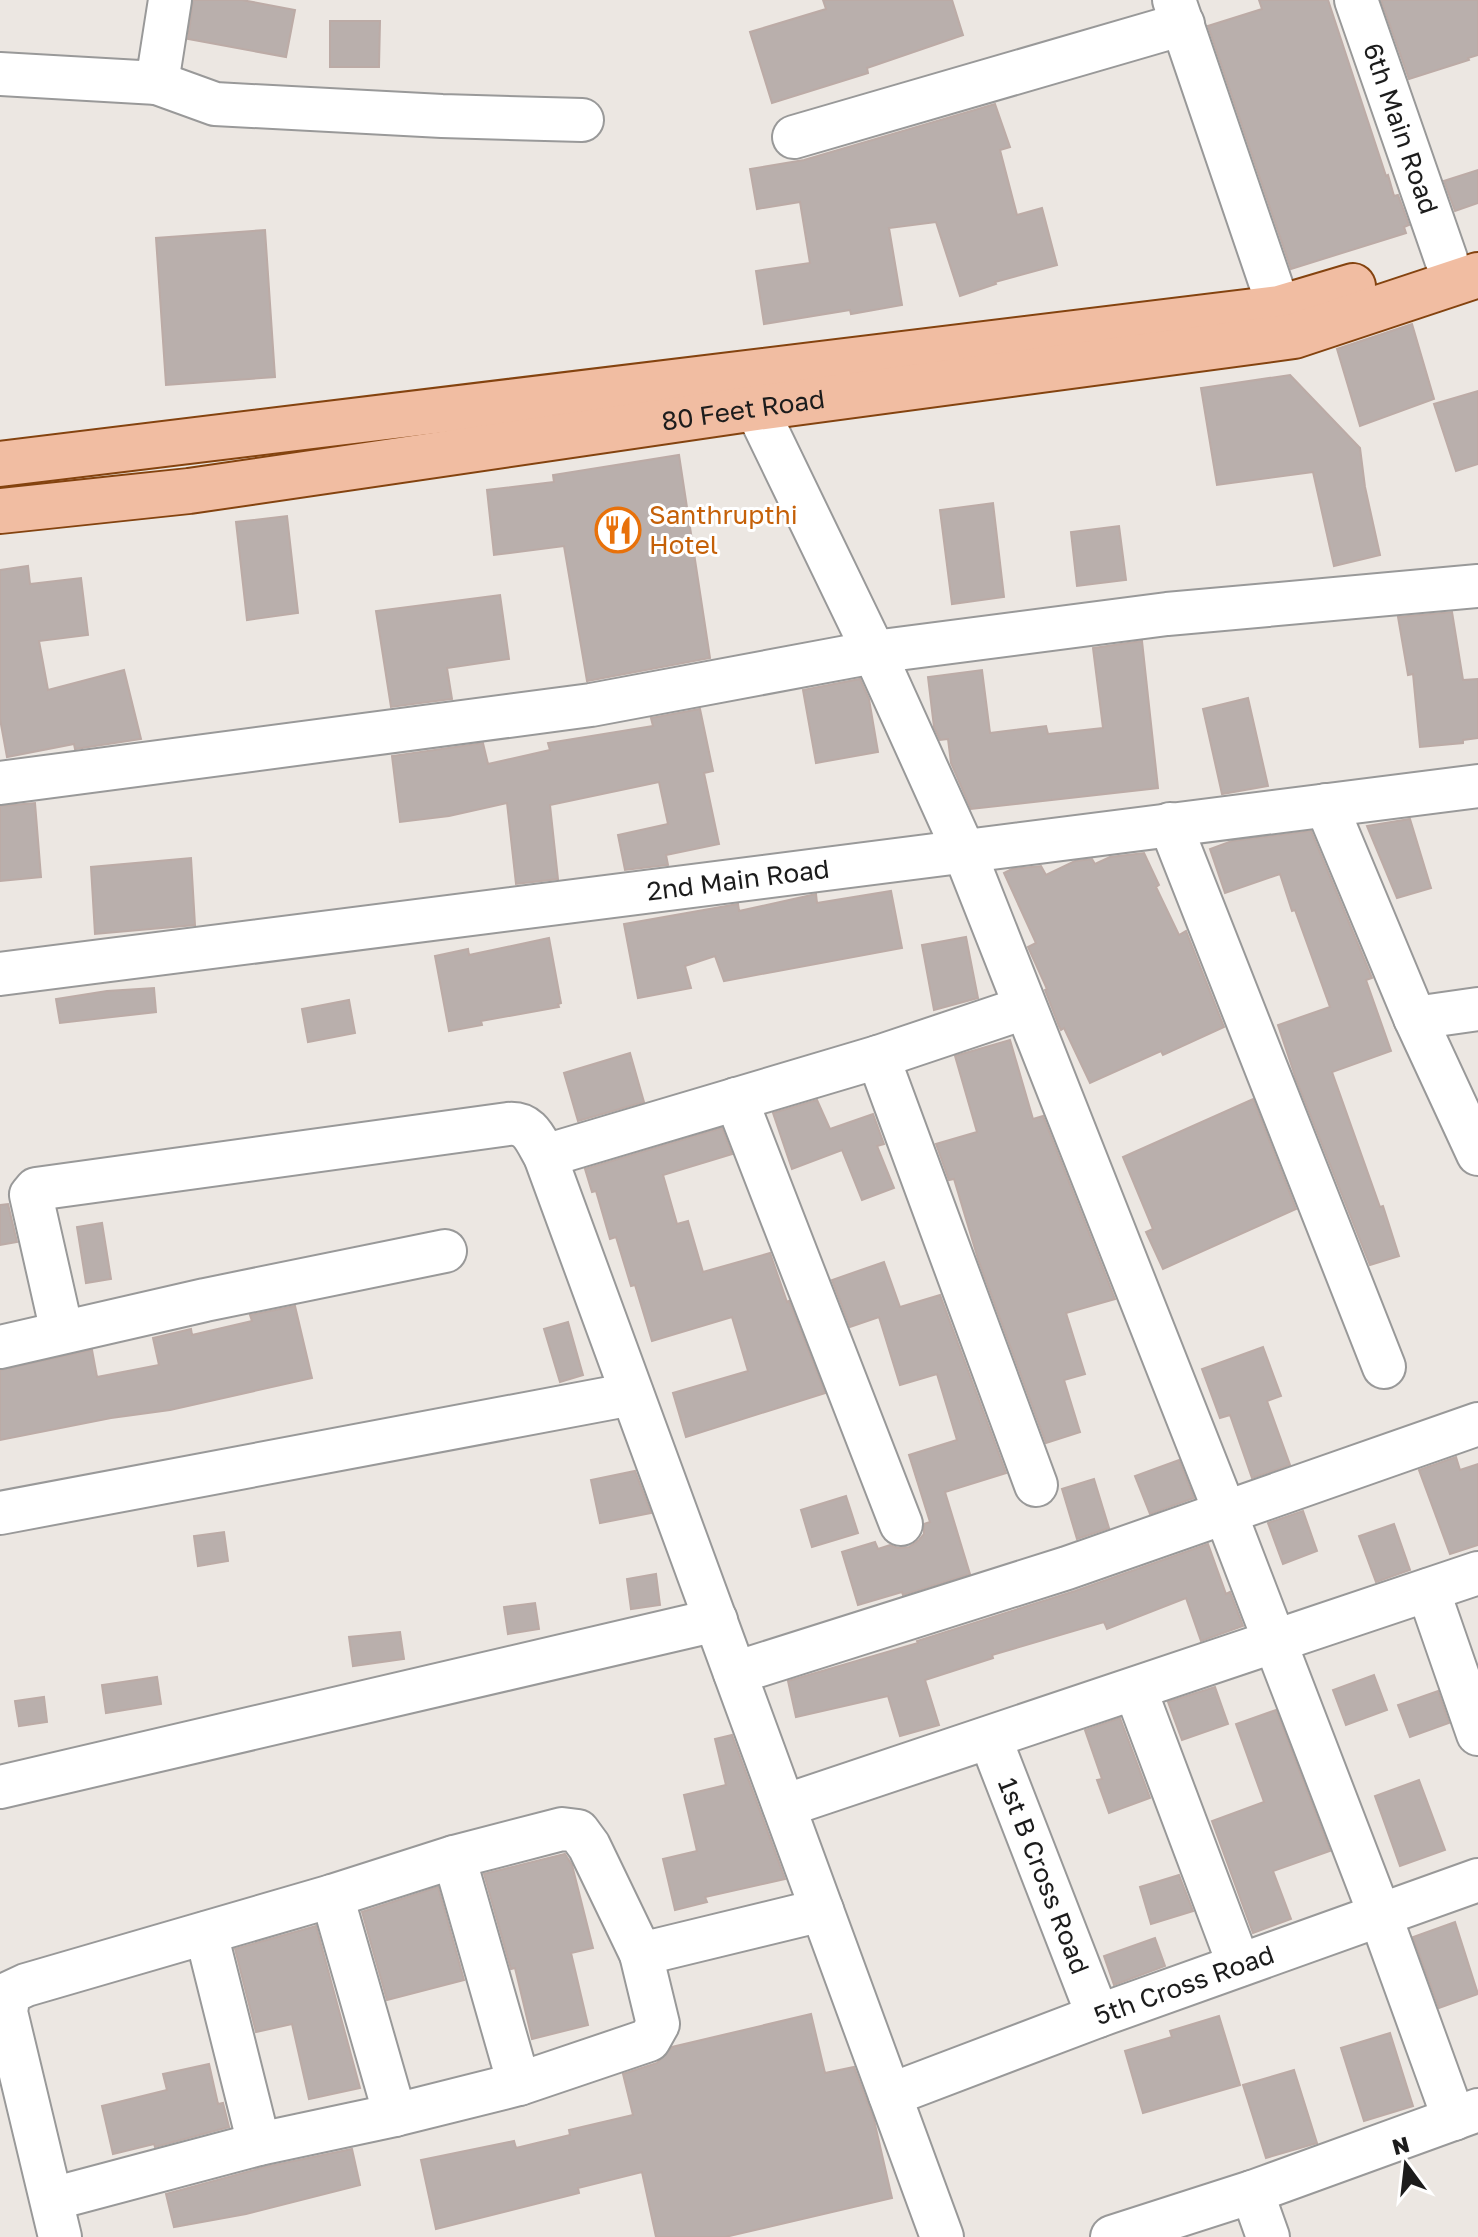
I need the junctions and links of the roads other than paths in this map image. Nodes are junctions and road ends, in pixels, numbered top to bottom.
1 (170, 0) edge
2 (1356, 0) edge
3 (1178, 12) edge
4 (0, 74) edge
5 (157, 83) junction
6 (582, 120) dead end
7 (794, 137) dead end
8 (1467, 260) edge
9 (1279, 308) junction
10 (753, 390) junction
11 (0, 464) edge
12 (0, 511) edge
13 (1478, 586) edge
14 (874, 652) junction
15 (0, 783) edge
16 (1478, 786) edge
17 (1326, 805) junction
18 (1170, 824) junction
19 (964, 851) junction
20 (0, 974) edge
21 (1024, 1008) junction
22 (1478, 1009) edge
23 (1415, 1018) junction
24 (878, 1057) junction
25 (736, 1099) junction
26 (1478, 1154) edge
27 (545, 1156) junction
28 (445, 1251) dead end
29 (62, 1332) junction
30 (0, 1347) edge
31 (1384, 1367) dead end
32 (632, 1394) junction
33 (1478, 1424) edge
34 (1036, 1485) dead end
35 (1225, 1512) junction
36 (0, 1513) edge
37 (901, 1524) dead end
38 (1478, 1573) edge
39 (1428, 1590) junction
40 (716, 1620) junction
41 (1274, 1641) junction
42 (735, 1673) junction
43 (1135, 1689) junction
44 (1478, 1734) edge
45 (990, 1738) junction
46 (0, 1787) edge
47 (784, 1806) junction
48 (454, 1857) junction
49 (1478, 1880) edge
50 (332, 1896) junction
51 (822, 1910) junction
52 (1380, 1915) junction
53 (206, 1933) junction
54 (641, 1954) junction
55 (1239, 1965) junction
56 (1098, 2016) junction
57 (519, 2084) junction
58 (890, 2095) junction
59 (1466, 2114) edge
60 (395, 2115) junction
61 (259, 2144) junction
62 (1252, 2192) junction
63 (56, 2218) edge
64 (942, 2237) edge
65 (1112, 2237) edge
66 (1268, 2237) edge

1 - 5 street
2 - 8 street, 6th Main Road
3 - 7 street
3 - 9 street
4 - 5 street
5 - 6 street
8 - 9 main road, 80 Feet Road
8 - 10 main road, 80 Feet Road
9 - 10 main road, 80 Feet Road
10 - 11 main road, 80 Feet Road
10 - 12 main road, 80 Feet Road
10 - 14 street
13 - 14 street
14 - 15 street
14 - 19 street
16 - 17 street, 2nd Main Road
17 - 18 street, 2nd Main Road
17 - 23 street
18 - 19 street, 2nd Main Road
18 - 31 street
19 - 20 street, 2nd Main Road
19 - 21 street
21 - 24 street
21 - 35 street
22 - 23 street
23 - 26 street
24 - 25 street
24 - 34 street
25 - 27 street
25 - 37 street
27 - 29 street
27 - 32 street
28 - 29 street
29 - 30 street
32 - 36 street
32 - 40 street
33 - 35 street
35 - 41 street
35 - 42 street
38 - 39 street
39 - 41 street
39 - 44 street
40 - 42 street
40 - 46 street
41 - 43 street
41 - 52 street
42 - 47 street
43 - 45 street
43 - 55 street
45 - 47 street
45 - 56 street, 1st B Cross Road
47 - 51 street
48 - 50 street
48 - 54 street
48 - 57 street
49 - 52 street, 5th Cross Road
50 - 53 street
50 - 60 street
51 - 54 street
51 - 58 street
52 - 55 street, 5th Cross Road
52 - 59 street
53 - 61 street
53 - 63 street
54 - 57 street
55 - 56 street, 5th Cross Road
56 - 58 street, 5th Cross Road
57 - 60 street
58 - 64 street
59 - 62 street
60 - 61 street
61 - 63 street
62 - 65 street
62 - 66 street

